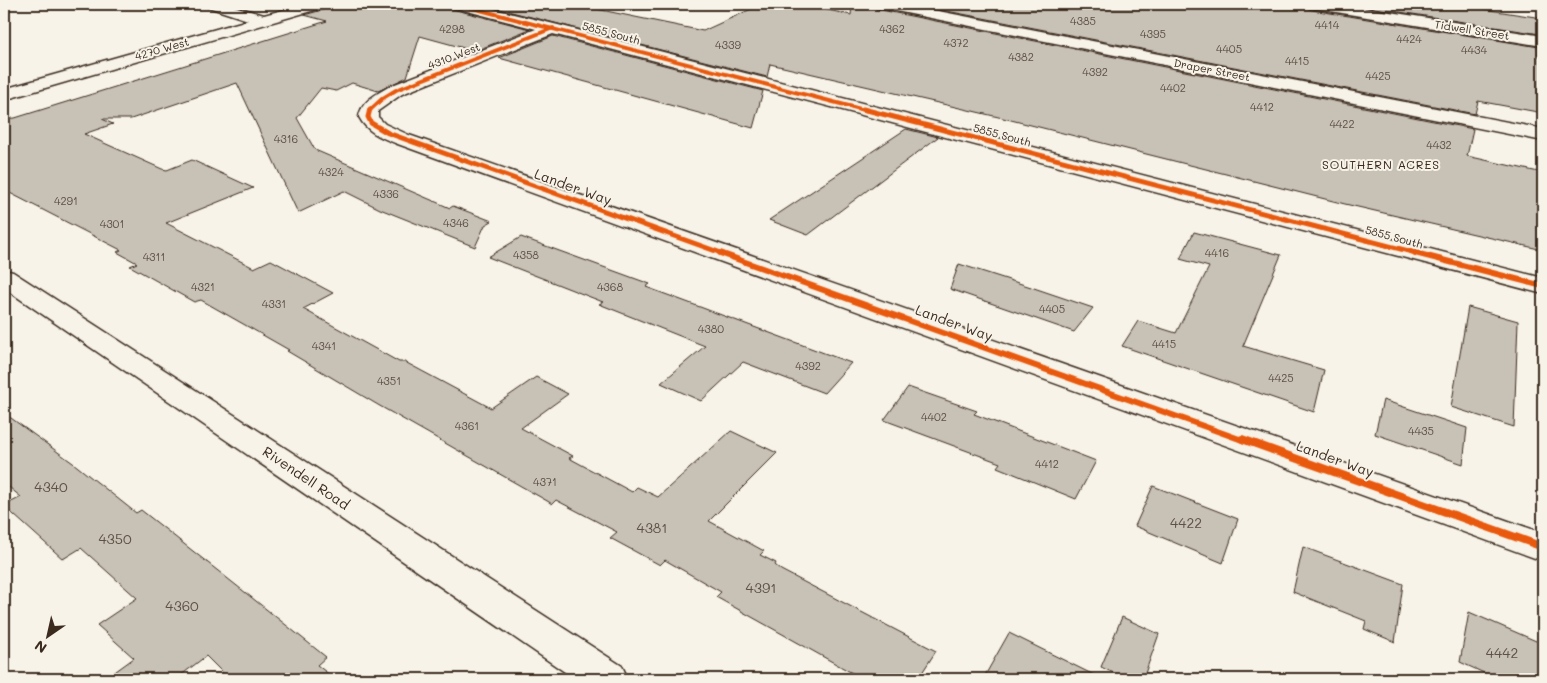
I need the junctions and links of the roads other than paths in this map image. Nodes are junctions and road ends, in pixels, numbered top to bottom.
1 (213, 4) edge
2 (320, 4) edge
3 (456, 4) edge
4 (881, 4) edge
5 (1312, 4) edge
6 (264, 20) junction
7 (553, 28) junction
8 (1543, 41) edge
9 (4, 76) edge
10 (28, 87) junction
11 (4, 95) edge
12 (368, 110) joint
13 (1543, 136) edge
14 (4, 277) edge
15 (1543, 286) edge
16 (1543, 547) edge
17 (608, 679) edge

1 - 6 street
2 - 6 street, 4270 West
3 - 7 street, 5855 South
4 - 13 street, Draper Street
5 - 8 street, Tidwell Street
6 - 10 street, 4270 West
7 - 12 street, 4310 West
7 - 15 street, 5855 South
9 - 10 street
10 - 11 street, 4270 West
12 - 16 street, Lander Way
14 - 17 street, Rivendell Road

